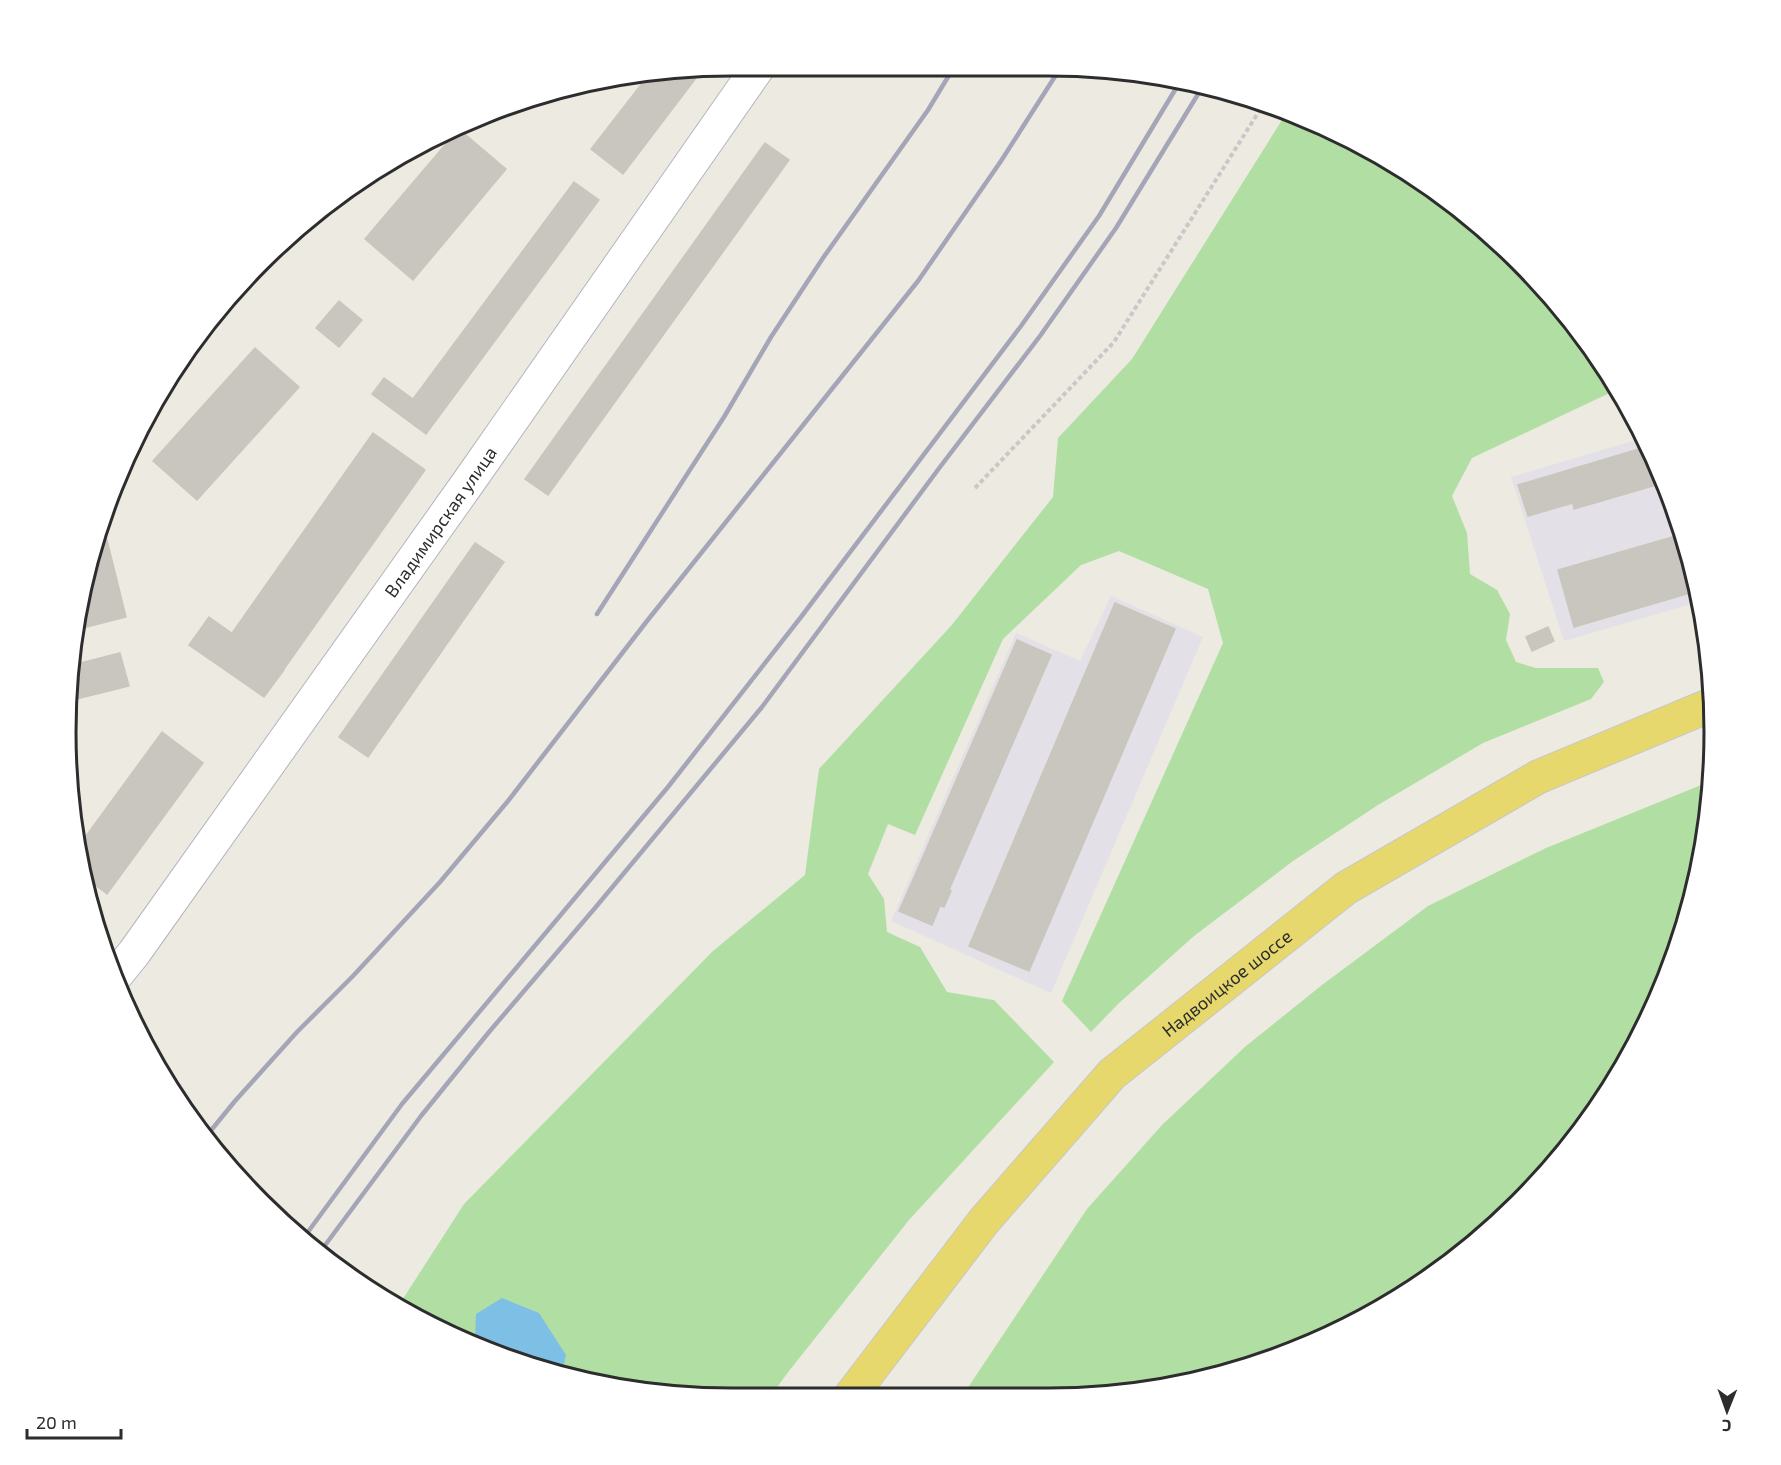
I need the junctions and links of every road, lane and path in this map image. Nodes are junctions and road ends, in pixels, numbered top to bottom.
1 (752, 76) edge
2 (1259, 111) edge
3 (975, 488) dead end
4 (1703, 708) edge
5 (121, 969) edge
6 (857, 1388) edge

1 - 5 street, Владимирская улица
2 - 3 path
4 - 6 main road, Надвоицкое шоссе

